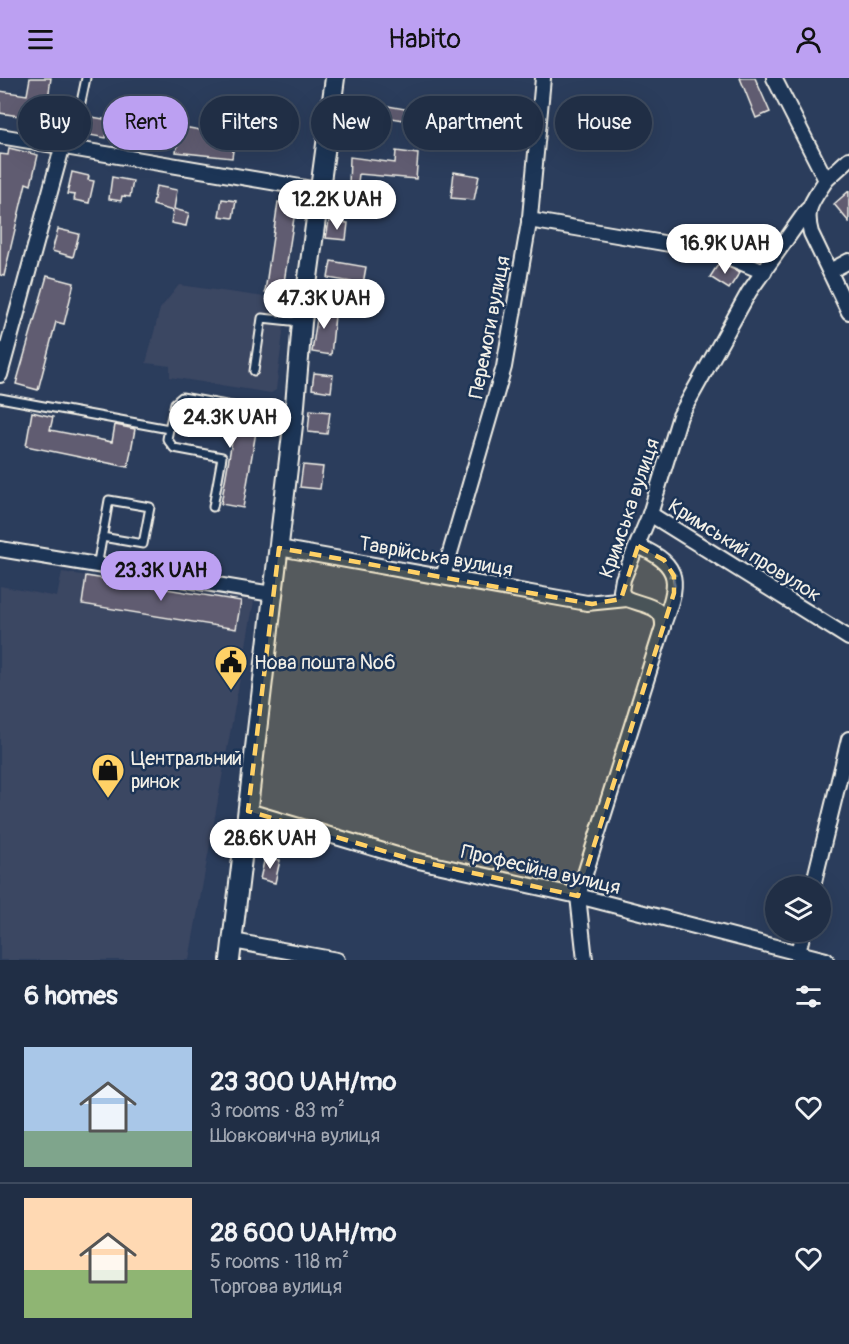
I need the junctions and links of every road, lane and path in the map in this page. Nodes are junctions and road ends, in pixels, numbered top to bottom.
1 (86, 78) edge
2 (335, 78) edge
3 (543, 78) edge
4 (774, 78) edge
5 (81, 96) edge
6 (0, 136) edge
7 (18, 140) edge
8 (66, 150) edge
9 (72, 150) edge
10 (849, 159) edge
11 (826, 180) junction
12 (318, 190) junction
13 (807, 210) junction
14 (529, 220) junction
15 (849, 261) edge
16 (830, 271) junction
17 (764, 272) junction
18 (849, 312) edge
19 (302, 322) junction
20 (1, 371) edge
21 (254, 371) dead end
22 (0, 398) edge
23 (294, 417) junction
24 (169, 429) junction
25 (213, 507) dead end
26 (650, 514) junction
27 (102, 537) junction
28 (638, 546) junction
29 (279, 548) junction
30 (0, 549) edge
31 (97, 567) junction
32 (443, 577) junction
33 (623, 579) junction
34 (272, 594) junction
35 (627, 599) junction
36 (587, 603) junction
37 (663, 627) junction
38 (849, 638) edge
39 (849, 740) edge
40 (248, 811) junction
41 (815, 876) edge
42 (579, 896) junction
43 (233, 941) junction
44 (801, 942) edge
45 (799, 957) edge
46 (230, 960) edge
47 (337, 960) edge
48 (585, 960) edge
49 (826, 960) edge

1 - 5 lane
2 - 12 street
3 - 14 street, Перемоги вулиця
4 - 11 street
6 - 7 street
8 - 20 street
9 - 12 street
10 - 11 street
11 - 13 street, Кримська вулиця
12 - 19 street
13 - 16 street
13 - 17 street, Кримська вулиця
14 - 17 street
14 - 32 street, Перемоги вулиця
15 - 16 street
16 - 18 street
17 - 26 street, Кримська вулиця
19 - 21 lane
19 - 23 street
22 - 24 lane
23 - 24 lane
23 - 29 street
24 - 25 lane
26 - 28 street, Кримська вулиця
26 - 38 street, Кримський провулок
27 - 27 lane
27 - 31 lane
28 - 33 street, Кримська вулиця
37 -> 28 street
29 - 32 street, Таврійська вулиця
29 - 34 street
30 - 31 street
31 - 34 street
32 - 36 street, Таврійська вулиця
33 - 35 street, Кримська вулиця
33 - 36 street
34 - 40 street
35 - 36 street, Таврійська вулиця
35 - 37 street, Кримська вулиця
37 - 42 street
39 - 41 street
40 - 42 street, Професійна вулиця
40 - 43 street
42 - 45 street, Професійна вулиця
42 - 48 street
43 - 46 street
43 - 47 street
44 - 45 street
45 - 49 street, Професійна вулиця

